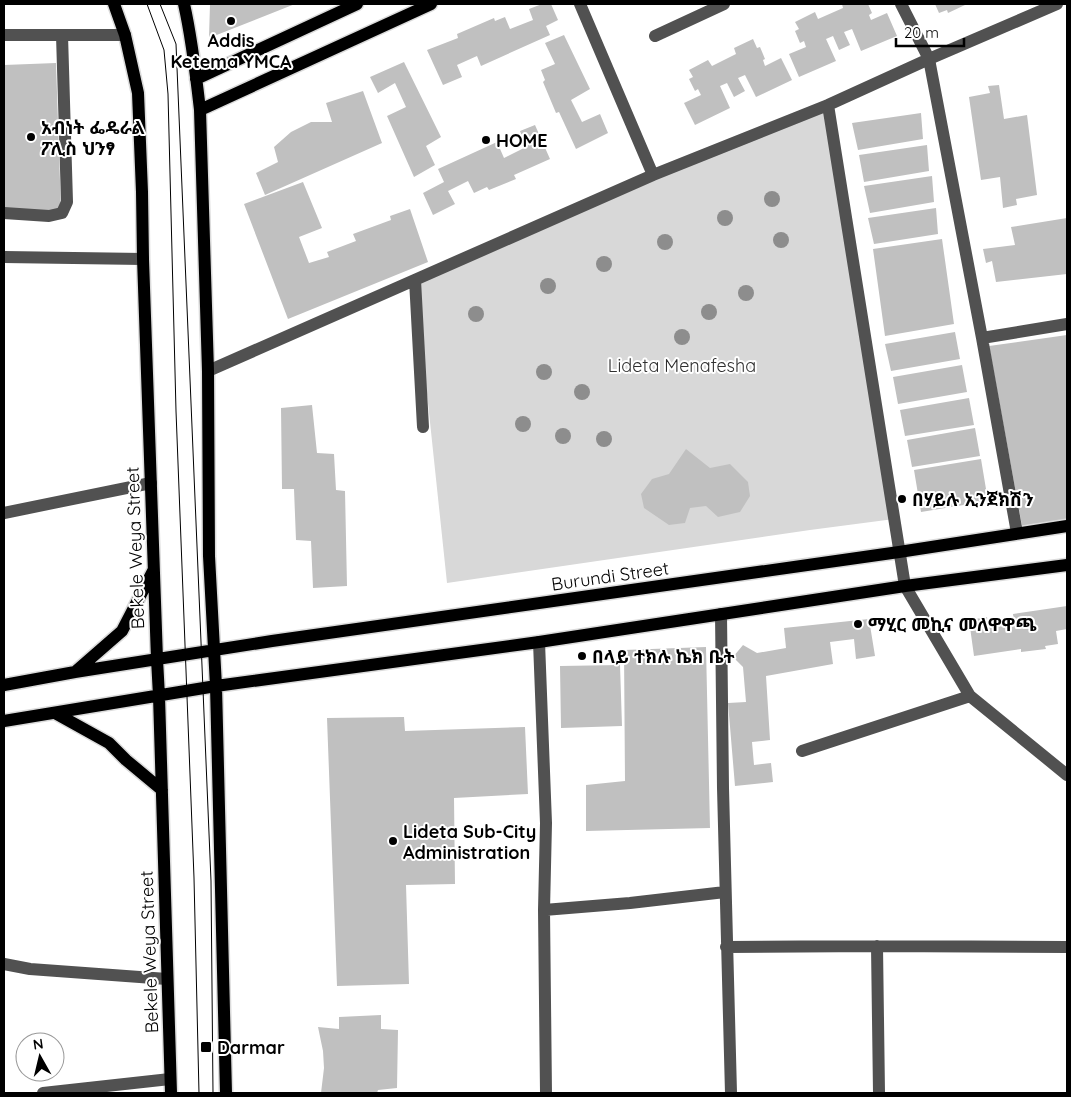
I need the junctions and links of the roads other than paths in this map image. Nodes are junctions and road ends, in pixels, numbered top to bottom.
1 (114, 4) edge
2 (184, 4) edge
3 (357, 4) edge
4 (431, 4) edge
5 (580, 4) edge
6 (724, 4) edge
7 (901, 4) edge
8 (1057, 4) edge
9 (62, 34) junction
10 (4, 35) edge
11 (125, 36) junction
12 (655, 36) dead end
13 (929, 59) junction
14 (196, 79) junction
15 (828, 105) junction
16 (200, 110) junction
17 (653, 175) junction
18 (4, 213) edge
19 (4, 257) edge
20 (142, 259) junction
21 (415, 280) junction
22 (1067, 324) edge
23 (982, 338) junction
24 (208, 371) junction
25 (424, 427) dead end
26 (150, 483) junction
27 (4, 513) edge
28 (1067, 526) edge
29 (1016, 533) junction
30 (899, 552) junction
31 (1067, 565) edge
32 (154, 570) junction
33 (905, 586) junction
34 (720, 614) junction
35 (539, 642) junction
36 (214, 650) junction
37 (157, 659) junction
38 (75, 672) junction
39 (4, 685) edge
40 (216, 686) junction
41 (159, 696) junction
42 (970, 696) junction
43 (55, 713) junction
44 (4, 721) edge
45 (802, 751) dead end
46 (1067, 775) edge
47 (162, 790) junction
48 (725, 892) junction
49 (544, 910) junction
50 (877, 946) junction
51 (726, 947) junction
52 (1067, 947) edge
53 (4, 964) edge
54 (167, 979) junction
55 (170, 1079) junction
56 (43, 1093) edge
57 (171, 1093) edge
58 (226, 1093) edge
59 (546, 1093) edge
60 (730, 1093) edge
61 (879, 1093) edge

1 - 11 main road, Bekele Weya Street
2 - 14 main road
3 - 14 main road
4 - 16 main road
5 - 17 street
6 - 12 street
7 - 13 street
8 - 13 street
9 - 10 street
9 - 11 street
9 - 18 street
11 - 20 main road, Bekele Weya Street
13 - 15 street
13 - 23 street
14 - 16 main road
15 - 17 street
15 - 30 street
16 - 24 main road
17 - 21 street
19 - 20 street
20 - 26 main road, Bekele Weya Street
21 - 24 street
21 - 25 street
22 - 23 street
23 - 29 street
24 - 36 main road
26 - 27 street
26 - 32 main road, Bekele Weya Street
28 - 29 main road, Burundi Street
29 - 30 main road, Burundi Street
30 - 33 street
30 - 36 main road, Burundi Street
31 - 33 main road
32 - 37 main road, Bekele Weya Street
32 - 38 main road
33 - 34 main road
33 - 42 street
34 - 35 main road
34 - 48 street
35 - 40 main road
35 - 49 street
36 - 37 main road, Burundi Street
36 - 40 main road
37 - 38 main road, Burundi Street
37 - 41 main road, Bekele Weya Street
38 - 39 main road, Burundi Street
40 - 41 main road
40 - 58 main road
41 - 43 main road
41 - 47 main road, Bekele Weya Street
42 - 45 street
42 - 46 street
43 - 44 main road
43 - 47 main road
47 - 54 main road, Bekele Weya Street
48 - 49 street
48 - 51 street
49 - 59 street
50 - 51 street
50 - 52 street
50 - 61 street
51 - 60 street
53 - 54 street
54 - 55 main road, Bekele Weya Street
55 - 56 street
55 - 57 main road, Bekele Weya Street

